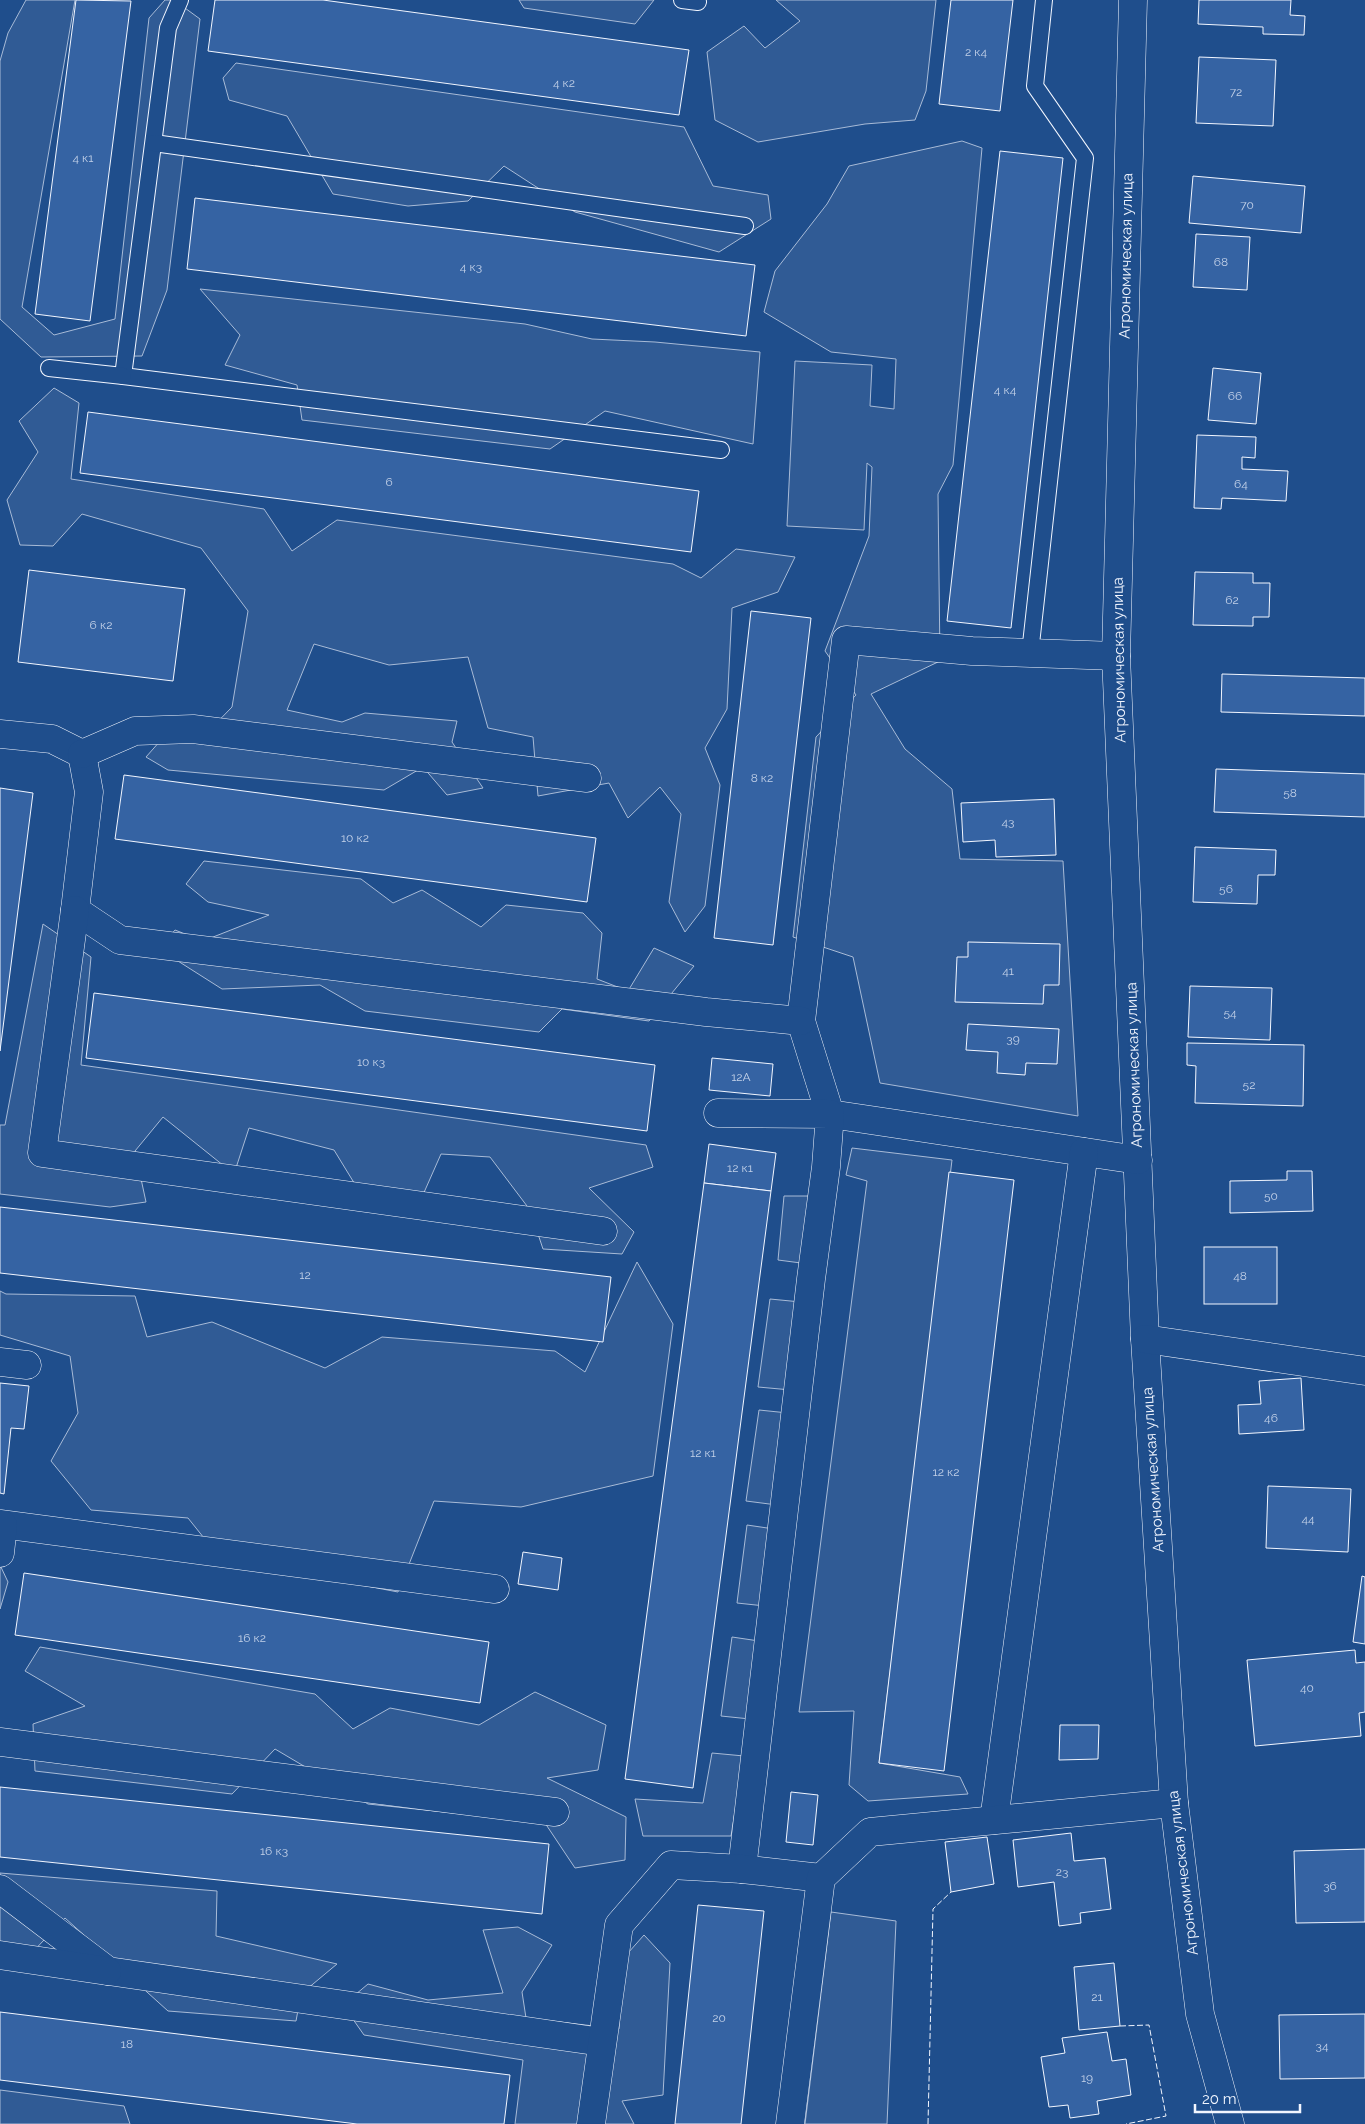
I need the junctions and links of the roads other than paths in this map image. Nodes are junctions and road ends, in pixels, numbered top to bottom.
1 (180, 0) edge
2 (1044, 0) edge
3 (1133, 0) edge
4 (154, 143) junction
5 (745, 226) dead end
6 (49, 368) dead end
7 (123, 376) junction
8 (721, 450) dead end
9 (1030, 653) junction
10 (1116, 656) junction
11 (0, 734) edge
12 (82, 754) junction
13 (587, 778) dead end
14 (74, 910) junction
15 (801, 1021) junction
16 (718, 1113) dead end
17 (830, 1114) junction
18 (1084, 1152) junction
19 (1138, 1160) junction
20 (603, 1232) dead end
21 (1145, 1338) junction
22 (0, 1362) edge
23 (27, 1365) dead end
24 (1365, 1371) edge
25 (2, 1525) edge
26 (0, 1553) edge
27 (495, 1589) dead end
28 (0, 1742) edge
29 (1174, 1802) junction
30 (555, 1812) dead end
31 (994, 1820) junction
32 (742, 1868) junction
33 (821, 1878) junction
34 (0, 1889) edge
35 (0, 1955) edge
36 (108, 1971) junction
37 (602, 2042) junction
38 (591, 2124) edge
39 (790, 2124) edge
40 (1230, 2124) edge

1 - 4 lane
2 - 9 lane
3 - 10 street, Агрономическая улица
4 - 5 lane
4 - 7 lane
6 - 7 lane
7 - 8 lane
9 - 10 street
9 - 15 street
10 - 19 street, Агрономическая улица
11 - 12 street
12 - 13 street
12 - 14 street
14 - 15 street
14 - 20 street
15 - 17 street
16 - 17 street
17 - 18 street
17 - 32 street
18 - 19 street
18 - 31 street
19 - 21 street, Агрономическая улица
21 - 24 street
21 - 29 street, Агрономическая улица
22 - 23 street
25 - 26 street
25 - 27 street
28 - 30 street
29 - 31 street
29 - 40 street, Агрономическая улица
31 - 33 street
32 - 33 street
32 - 37 street
33 - 39 street
34 - 36 street
35 - 36 street
36 - 37 street
37 - 38 street

